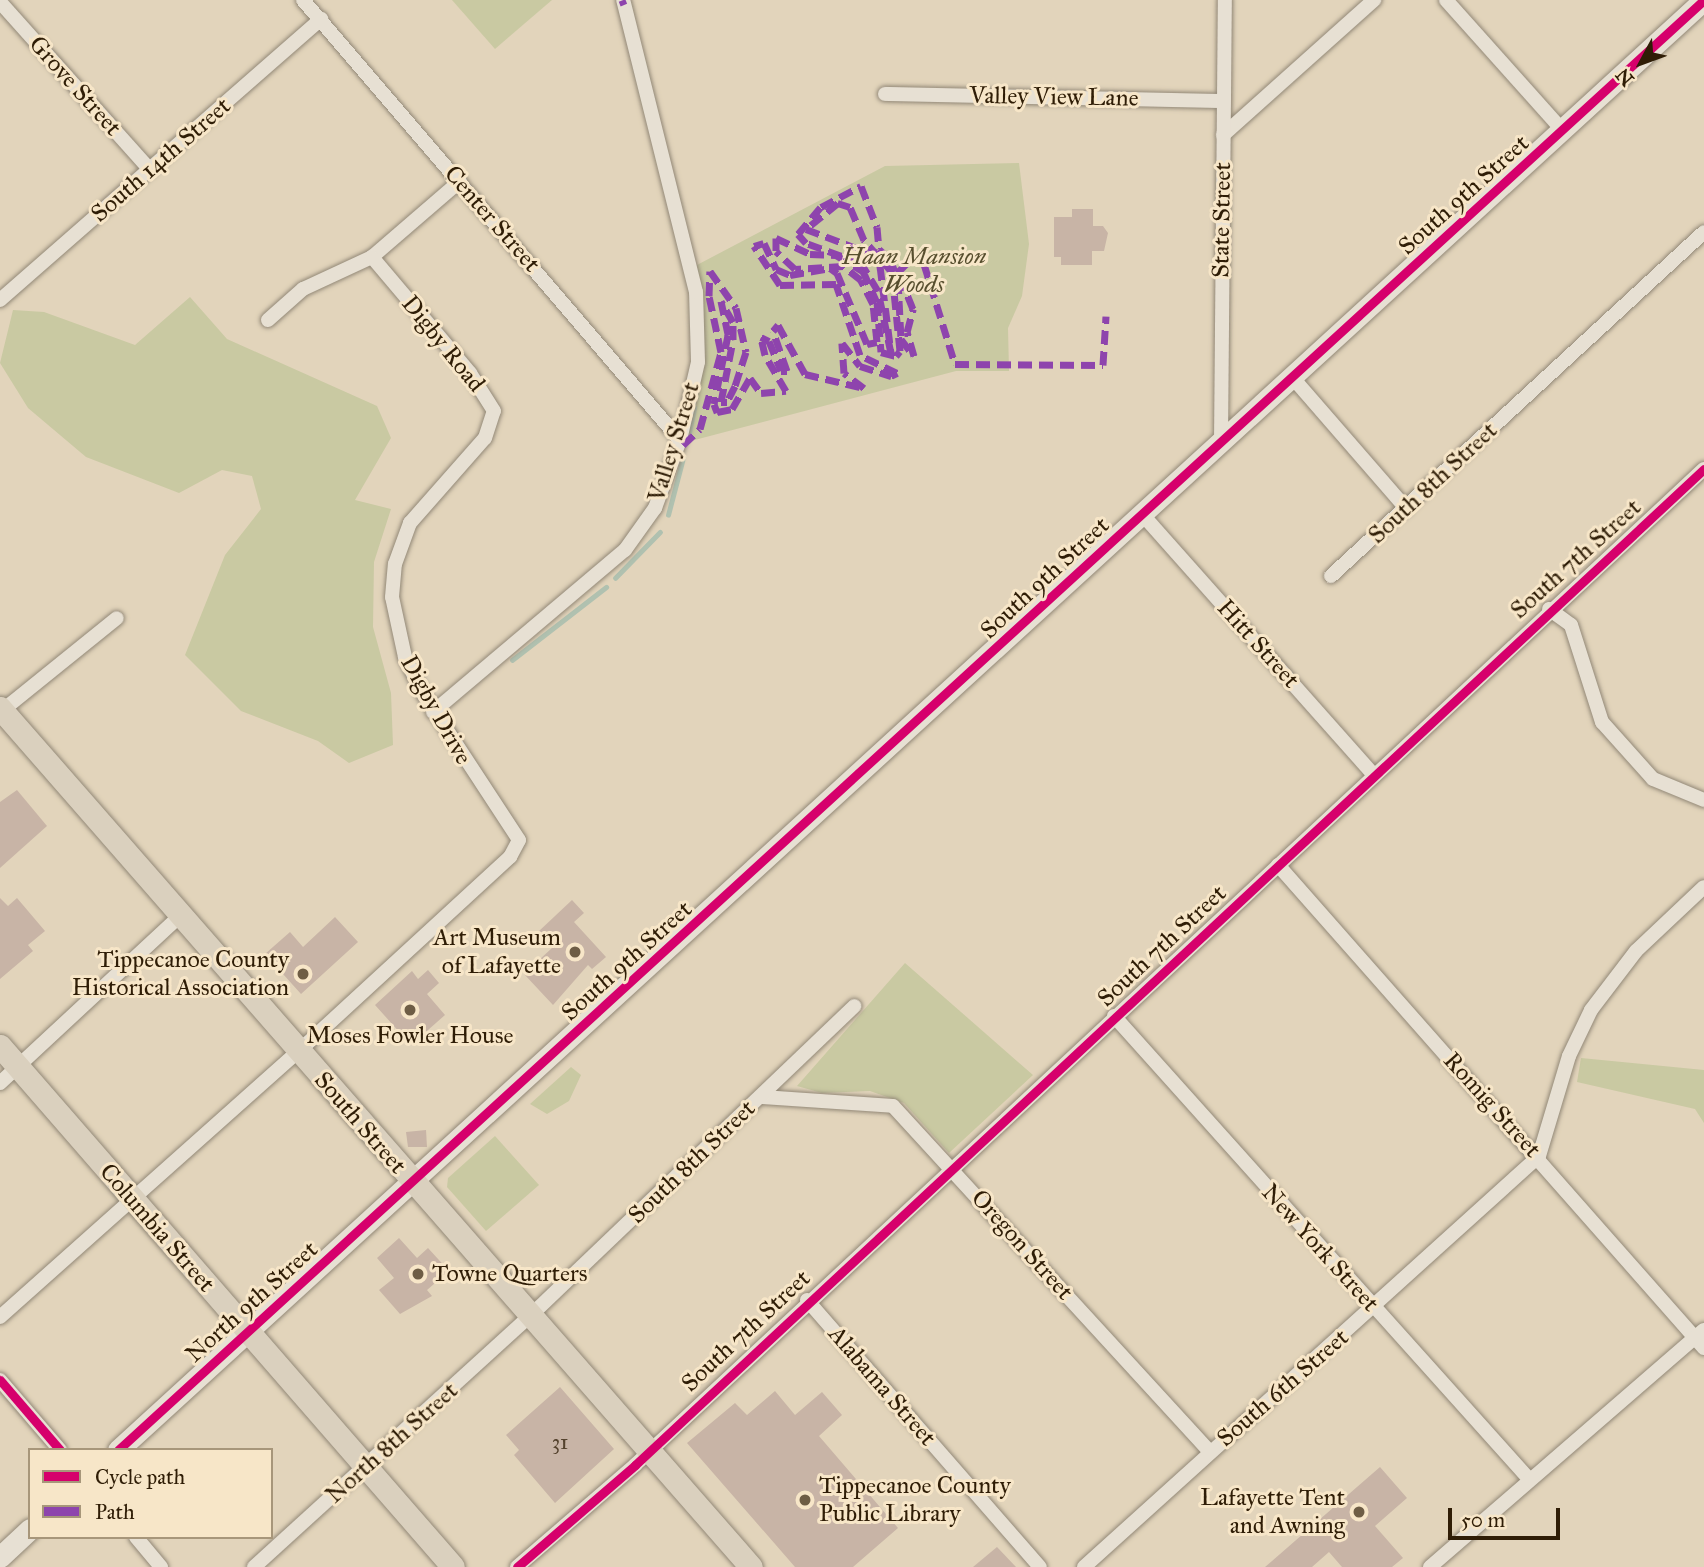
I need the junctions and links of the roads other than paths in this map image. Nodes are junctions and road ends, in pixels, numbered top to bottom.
1 (303, 0) edge
2 (623, 0) edge
3 (1225, 0) edge
4 (1374, 0) edge
5 (1446, 0) edge
6 (1704, 0) edge
7 (0, 2) edge
8 (321, 19) junction
9 (885, 94) dead end
10 (1224, 101) junction
11 (1563, 131) junction
12 (1223, 135) junction
13 (150, 170) junction
14 (460, 181) junction
15 (1704, 232) edge
16 (372, 257) junction
17 (0, 300) edge
18 (268, 320) dead end
19 (1292, 377) junction
20 (680, 440) junction
21 (1221, 441) junction
22 (1704, 469) edge
23 (1406, 508) junction
24 (1142, 514) junction
25 (395, 564) joint
26 (1332, 576) dead end
27 (1549, 609) junction
28 (117, 618) dead end
29 (1, 709) edge
30 (433, 712) junction
31 (1373, 774) junction
32 (1704, 800) edge
33 (1278, 865) junction
34 (1704, 887) edge
35 (180, 916) junction
36 (854, 1006) dead end
37 (1114, 1016) junction
38 (0, 1046) edge
39 (298, 1051) junction
40 (17, 1066) junction
41 (0, 1083) edge
42 (762, 1097) junction
43 (1541, 1153) junction
44 (951, 1166) junction
45 (412, 1182) junction
46 (132, 1198) junction
47 (807, 1300) junction
48 (1374, 1308) junction
49 (0, 1317) edge
50 (530, 1317) junction
51 (248, 1333) junction
52 (1701, 1339) edge
53 (0, 1380) edge
54 (58, 1448) edge
55 (120, 1448) edge
56 (647, 1451) junction
57 (1210, 1452) junction
58 (366, 1466) junction
59 (1529, 1479) junction
60 (28, 1532) edge
61 (138, 1539) edge
62 (0, 1557) edge
63 (161, 1567) edge
64 (254, 1567) edge
65 (453, 1567) edge
66 (517, 1567) edge
67 (751, 1567) edge
68 (1040, 1567) edge
69 (1084, 1567) edge
70 (1430, 1567) edge

1 - 8 street, Center Street
2 - 20 street, Valley Street
3 - 10 street, State Street
4 - 12 street
5 - 11 street
6 - 11 street, South 9th Street
7 - 13 street, Grove Street
8 - 13 street, South 14th Street
8 - 14 street, Center Street
9 - 10 street, Valley View Lane
10 - 12 street, State Street
11 - 19 street, South 9th Street
12 - 21 street, State Street
13 - 17 street, South 14th Street
14 - 16 street
14 - 20 street, Center Street
15 - 23 street, South 8th Street
16 - 18 street
16 - 25 street, Digby Road
19 - 21 street, South 9th Street
19 - 23 street
20 - 30 street, Valley Street
21 - 24 street, South 9th Street
22 - 27 street, South 7th Street
23 - 26 street, South 8th Street
24 - 31 street, Hitt Street
24 - 45 street, South 9th Street
25 - 30 street, Digby Drive
27 - 31 street, South 7th Street
27 - 32 street
28 - 29 street
29 - 35 main road, South Street
30 - 39 street, Digby Drive
31 - 33 street, South 7th Street
33 - 37 street, South 7th Street
33 - 43 street, Romig Street
34 - 43 street
35 - 39 main road, South Street
35 - 40 street
36 - 42 street, South 8th Street
37 - 44 street, South 7th Street
37 - 48 street, New York Street
38 - 40 main road, Columbia Street
39 - 45 main road, South Street
39 - 46 street
40 - 41 street
40 - 46 main road, Columbia Street
42 - 44 street, Oregon Street
42 - 50 street, South 8th Street
43 - 48 street, South 6th Street
43 - 52 street, Romig Street
44 - 47 street, South 7th Street
44 - 57 street, Oregon Street
45 - 50 main road, South Street
45 - 51 street, North 9th Street
46 - 49 street
46 - 51 main road, Columbia Street
47 - 56 street, South 7th Street
47 - 68 street, Alabama Street
48 - 57 street, South 6th Street
48 - 59 street, New York Street
50 - 56 main road, South Street
50 - 58 street, North 8th Street
51 - 55 street, North 9th Street
51 - 58 main road, Columbia Street
52 - 59 street
53 - 54 street
56 - 66 street, South 7th Street
56 - 67 main road, South Street
57 - 69 street, South 6th Street
58 - 64 street, North 8th Street
58 - 65 main road, Columbia Street
59 - 70 street
60 - 62 street
61 - 63 street

